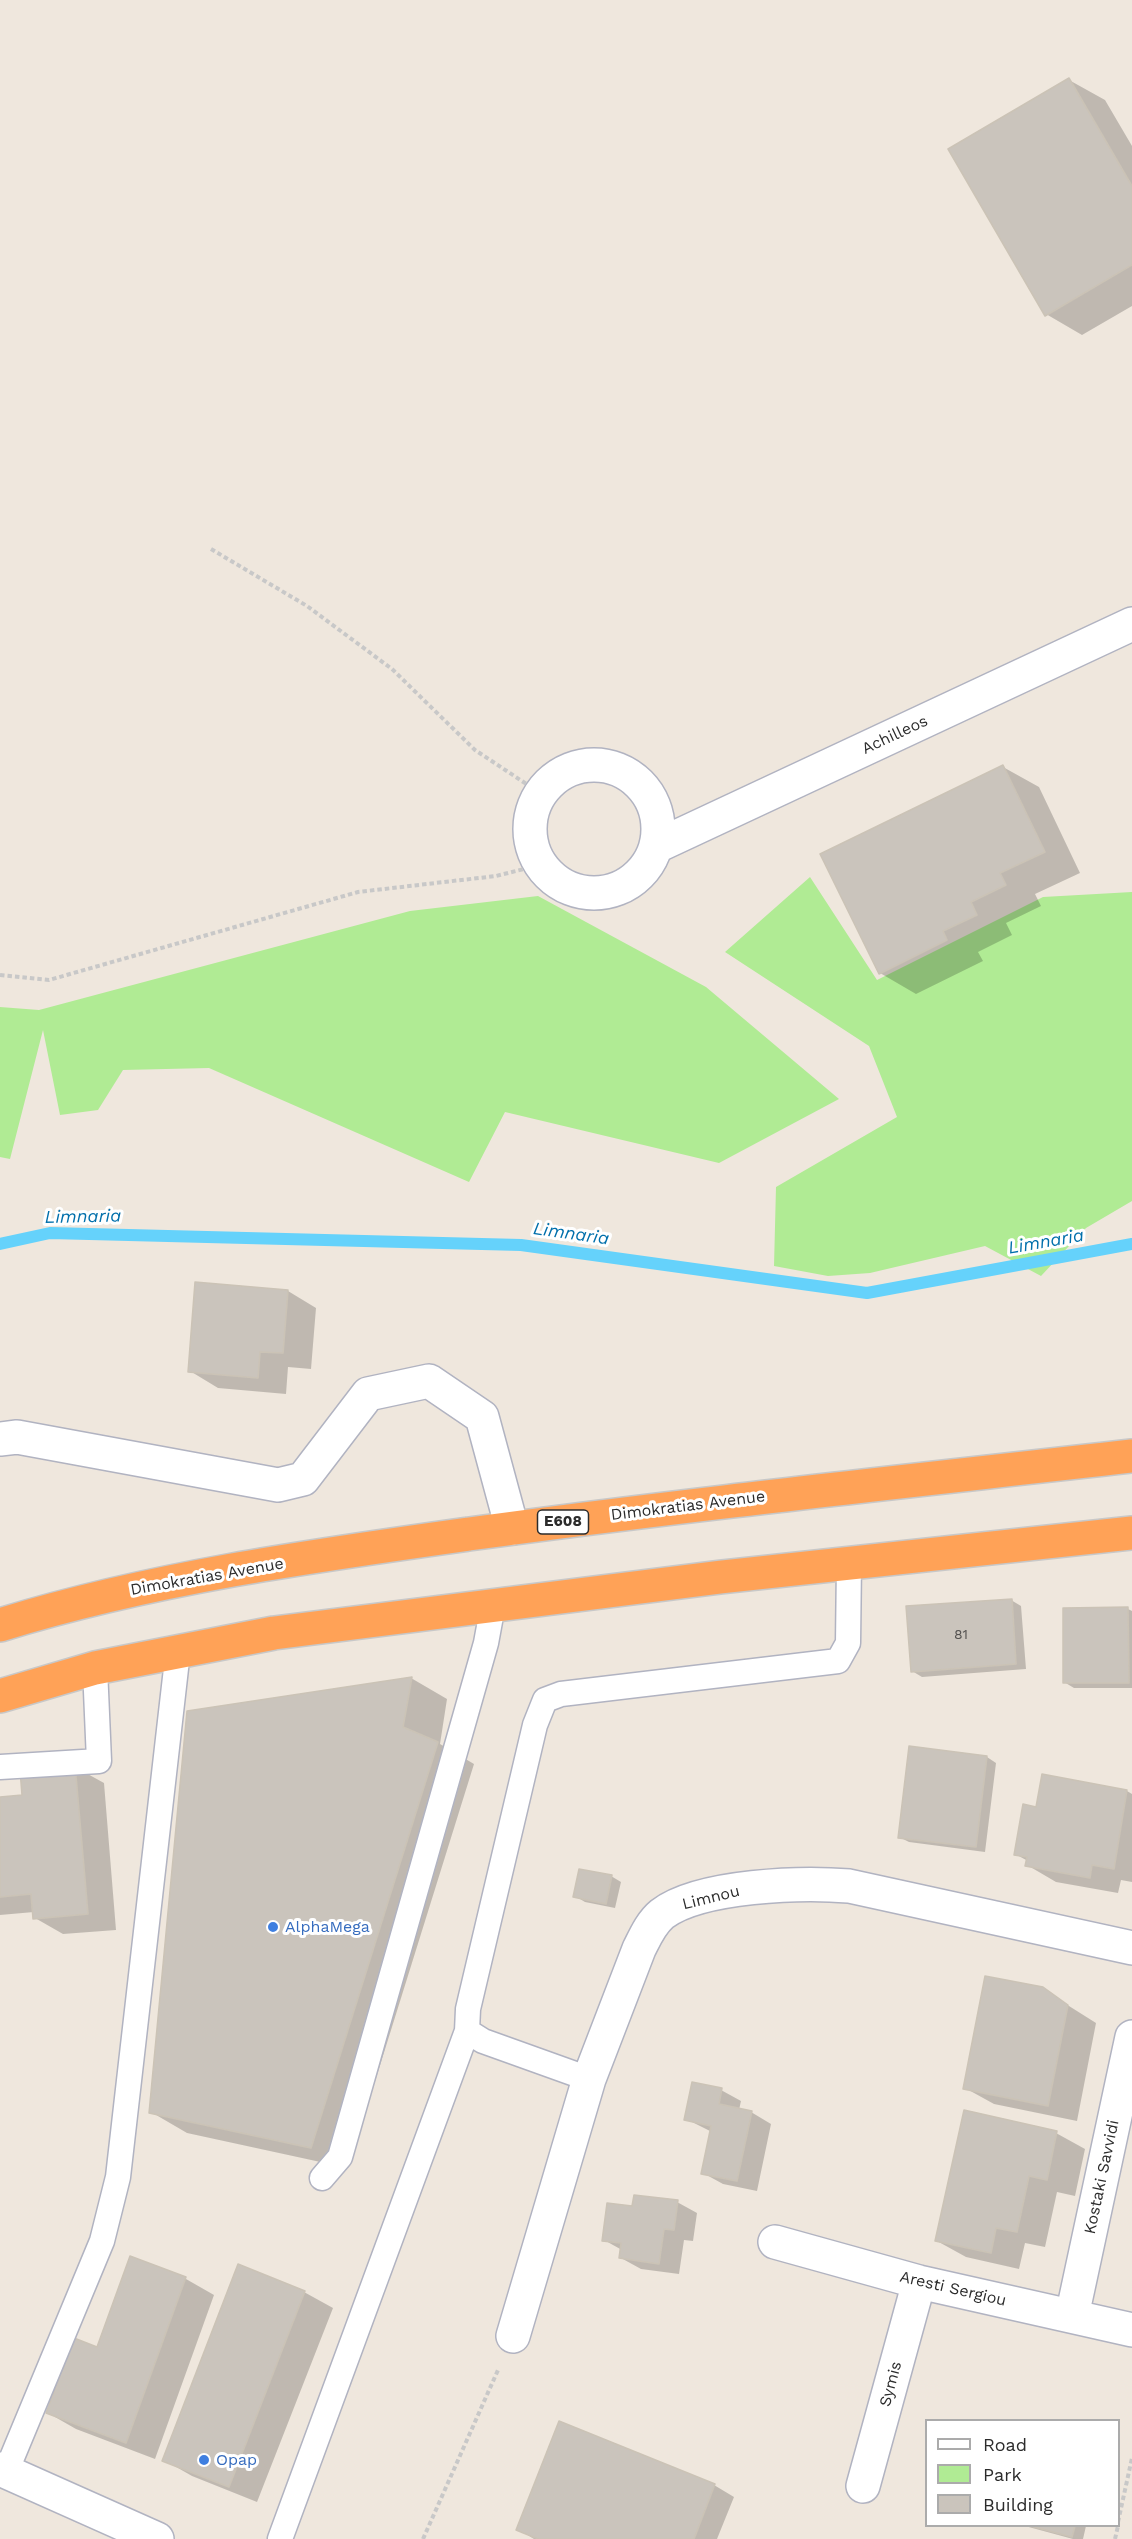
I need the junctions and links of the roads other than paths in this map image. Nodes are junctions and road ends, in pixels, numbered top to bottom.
1 (1132, 624) edge
2 (657, 846) junction
3 (0, 1439) edge
4 (1132, 1456) edge
5 (512, 1528) junction
6 (1132, 1533) edge
7 (849, 1563) junction
8 (493, 1605) junction
9 (0, 1625) edge
10 (178, 1651) junction
11 (95, 1668) junction
12 (0, 1696) edge
13 (0, 1767) edge
14 (1132, 1948) edge
15 (467, 2031) junction
16 (1132, 2037) edge
17 (589, 2079) junction
18 (322, 2178) dead end
19 (775, 2242) dead end
20 (920, 2282) junction
21 (1072, 2316) junction
22 (1132, 2330) edge
23 (513, 2336) road end
24 (3, 2470) edge
25 (863, 2486) dead end
26 (157, 2539) edge
27 (280, 2539) edge

1 - 2 street, Achilleos
2 - 2 street
3 - 5 street
4 - 5 highway, Dimokratias Avenue / E608
5 - 9 highway, Dimokratias Avenue / E608
6 - 7 highway
7 - 8 highway
7 - 15 lane
8 - 10 highway
8 - 18 lane
10 - 11 highway
10 - 24 lane
11 - 12 highway
11 - 13 lane
14 - 17 street, Limnou
15 - 17 lane
15 - 27 lane
16 - 21 street, Kostaki Savvidi
17 - 23 street, Limnou
19 - 20 street, Aresti Sergiou
20 - 21 street, Aresti Sergiou
20 - 25 street, Symis
21 - 22 street, Aresti Sergiou
24 - 26 street

